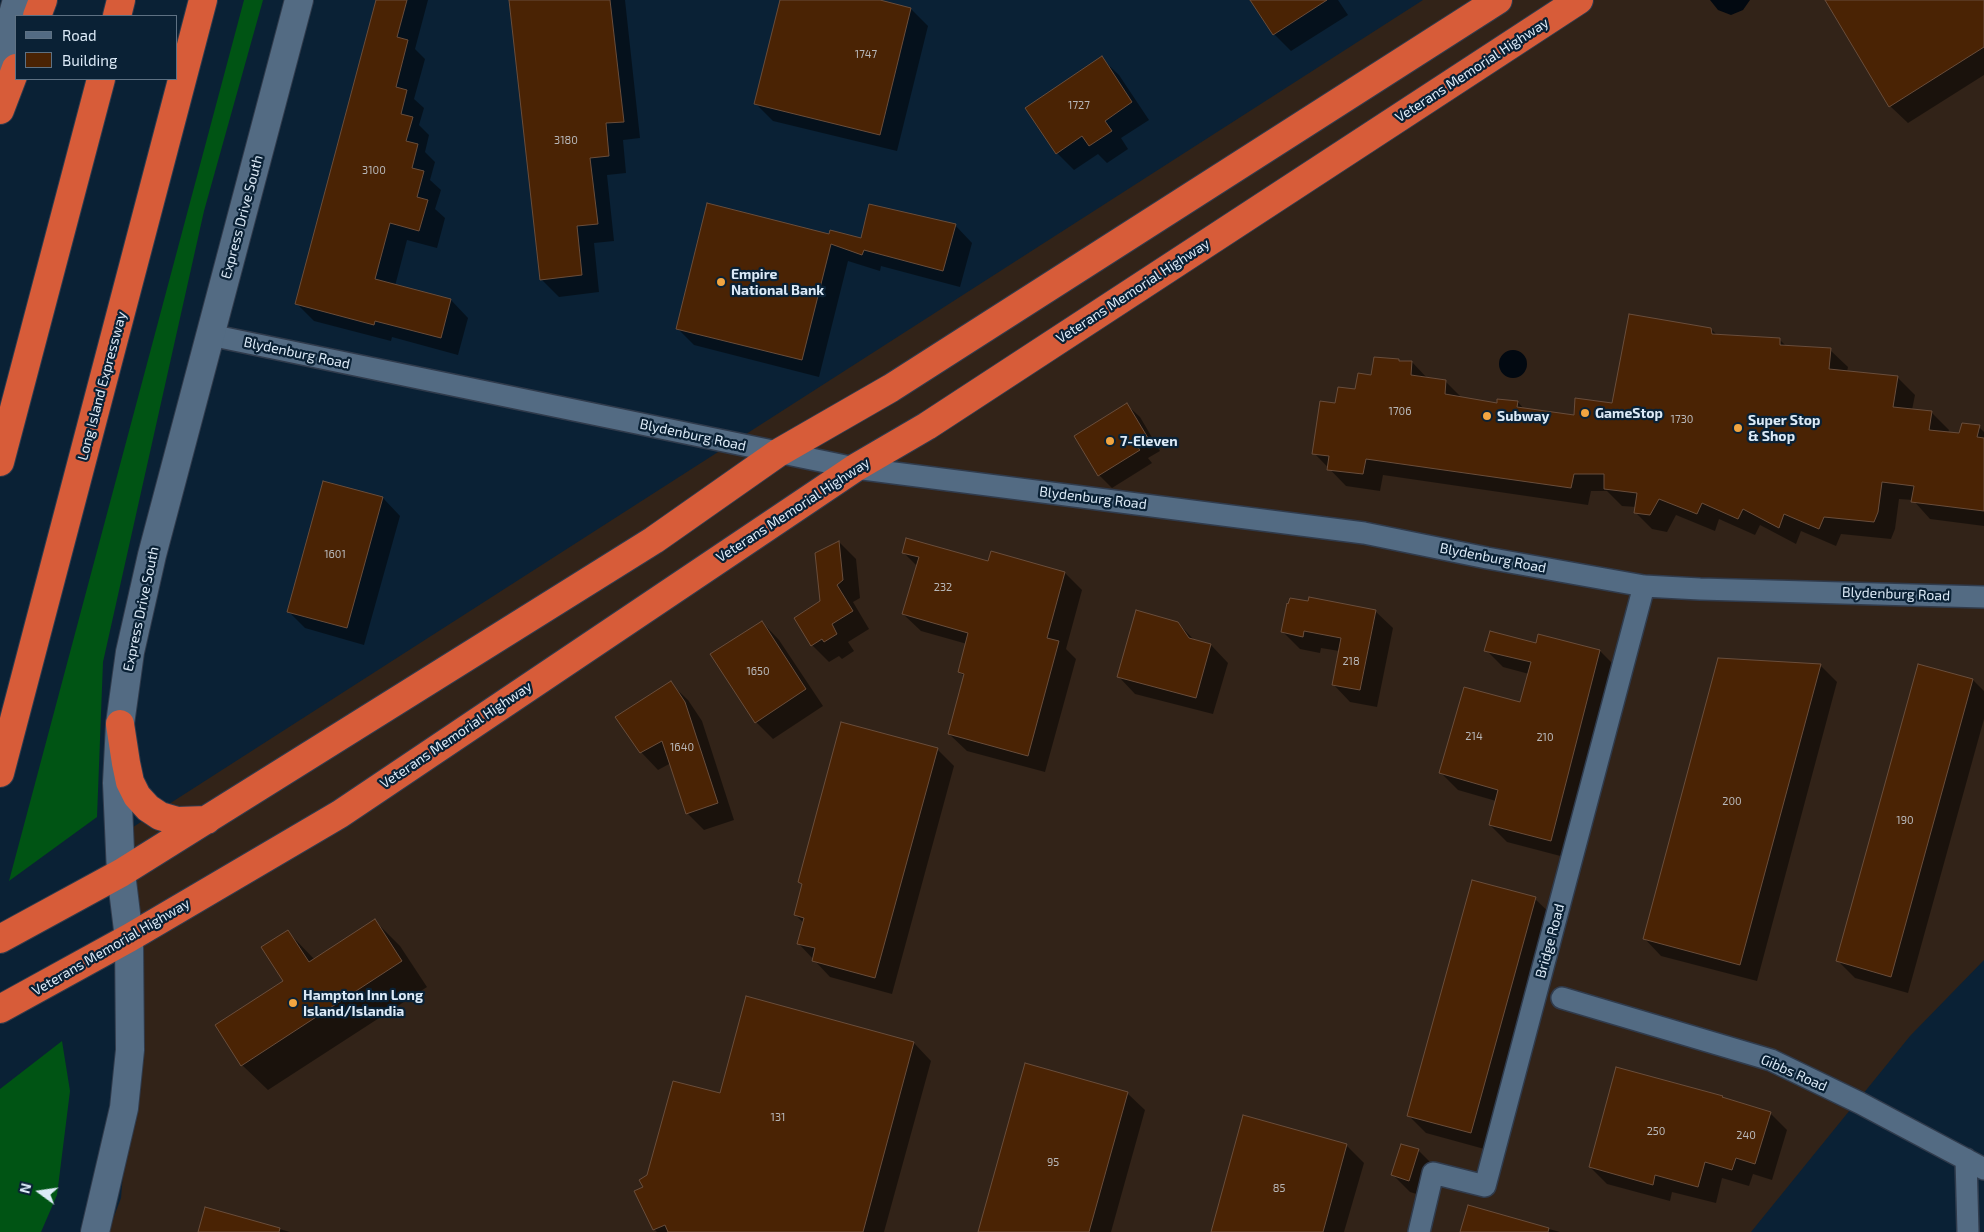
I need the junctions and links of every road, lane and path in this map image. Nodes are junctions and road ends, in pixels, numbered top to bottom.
1 (17, 0) edge
2 (43, 0) edge
3 (121, 0) edge
4 (203, 0) edge
5 (300, 0) edge
6 (1498, 0) edge
7 (1579, 0) edge
8 (37, 15) edge
9 (117, 15) edge
10 (0, 60) edge
11 (15, 71) edge
12 (101, 80) edge
13 (0, 110) edge
14 (210, 335) junction
15 (778, 453) junction
16 (0, 462) edge
17 (854, 468) junction
18 (1644, 586) junction
19 (1984, 597) edge
20 (120, 724) junction
21 (0, 772) edge
22 (207, 820) junction
23 (121, 874) junction
24 (129, 938) junction
25 (0, 939) edge
26 (1562, 998) dead end
27 (0, 1009) edge
28 (1975, 1164) edge
29 (95, 1232) edge
30 (1418, 1232) edge
31 (1968, 1232) edge

1 - 10 main road
2 - 8 highway
3 - 9 highway
4 - 21 highway, Long Island Expressway
5 - 14 main road, Express Drive South
6 - 15 highway
7 - 17 highway, Veterans Memorial Highway
11 - 13 highway
12 - 16 highway
14 - 15 street, Blydenburg Road
14 - 20 main road, Express Drive South
15 - 17 street, Blydenburg Road
15 - 22 highway
17 - 18 street, Blydenburg Road
17 - 24 highway, Veterans Memorial Highway
18 - 19 street, Blydenburg Road
18 - 30 street, Bridge Road
20 - 22 highway
20 - 23 main road, Express Drive South
22 - 23 highway
23 - 24 main road, Express Drive South
23 - 25 highway
24 - 27 highway, Veterans Memorial Highway
24 - 29 main road, Express Drive South
26 - 28 street, Gibbs Road
28 - 31 street

